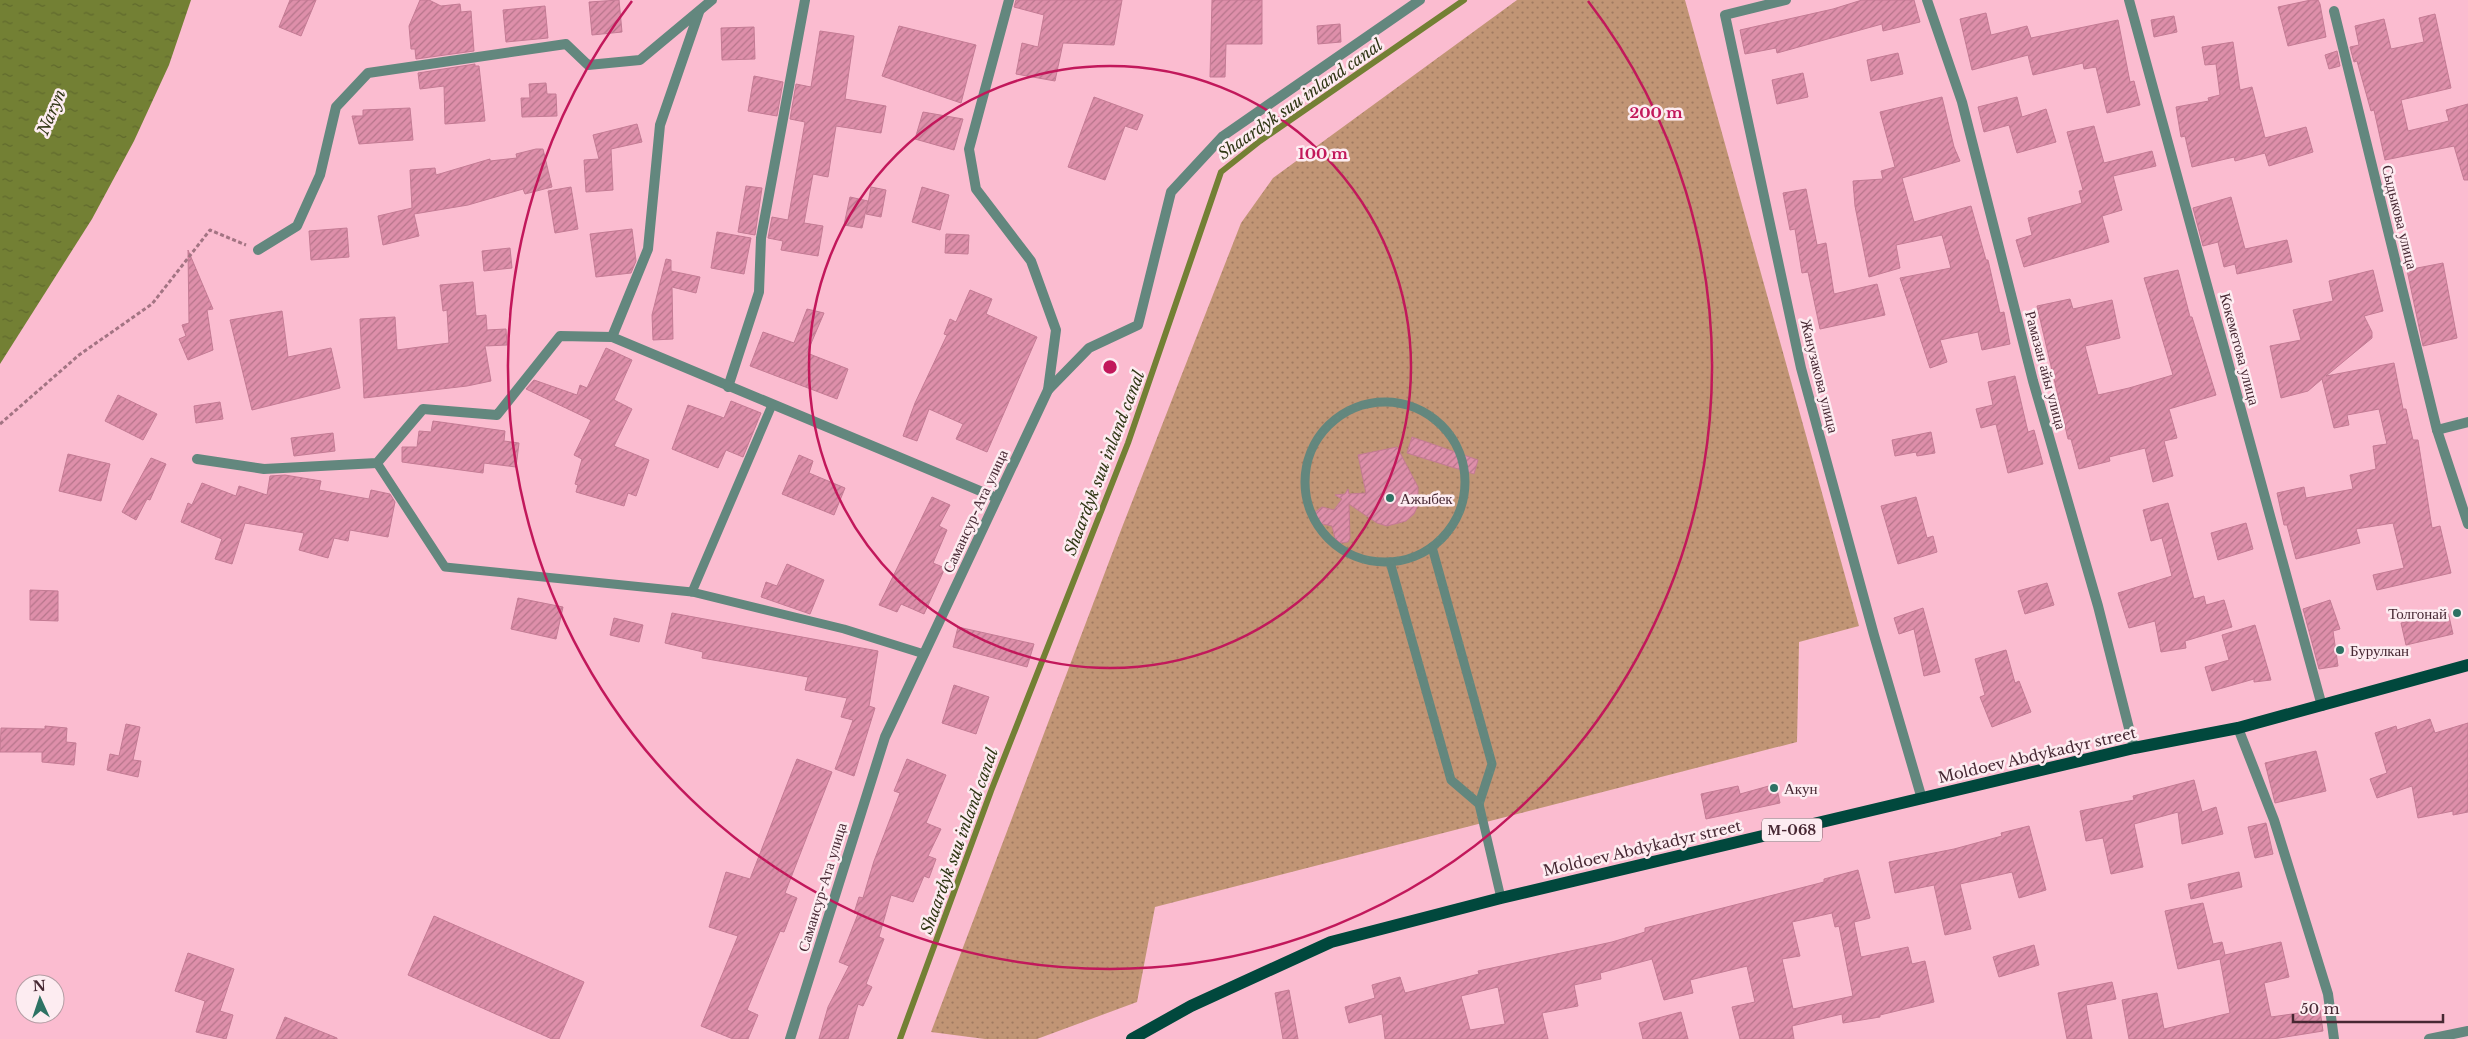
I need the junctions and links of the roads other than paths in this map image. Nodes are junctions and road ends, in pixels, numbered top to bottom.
1 (712, 0) edge
2 (805, 0) edge
3 (1009, 0) edge
4 (1420, 0) edge
5 (1786, 0) edge
6 (1927, 0) edge
7 (2129, 0) edge
8 (699, 11) junction
9 (2334, 11) dead end
10 (258, 250) road end
11 (612, 336) junction
12 (728, 387) junction
13 (1048, 390) junction
14 (772, 406) junction
15 (2468, 422) edge
16 (2437, 430) junction
17 (197, 460) dead end
18 (377, 463) junction
19 (997, 498) junction
20 (2468, 524) edge
21 (1432, 547) junction
22 (1390, 562) junction
23 (692, 592) junction
24 (924, 654) junction
25 (2468, 665) edge
26 (2322, 706) junction
27 (2238, 728) junction
28 (2134, 748) junction
29 (1922, 799) junction
30 (1479, 804) junction
31 (1501, 898) junction
32 (2468, 1032) edge
33 (790, 1039) edge
34 (1132, 1039) edge
35 (2334, 1039) edge
36 (2429, 1039) edge

1 - 8 street
2 - 12 street
3 - 13 street, Самансур-Ата улица
4 - 13 street
5 - 29 street, Жанузакова улица
6 - 28 street, Рамазан айы улица
7 - 26 street, Кокеметова улица
8 - 10 street
8 - 11 street
9 - 16 street, Сыдыкова улица
11 - 12 street
11 - 18 street
12 - 14 street
13 - 19 street, Самансур-Ата улица
14 - 19 street
14 - 23 lane
15 - 16 street
16 - 20 street, Сыдыкова улица
17 - 18 street
18 - 23 lane
19 - 24 street, Самансур-Ата улица
21 - 22 lane
21 - 22 lane
21 - 30 lane
22 - 30 lane
23 - 24 lane
24 - 33 street, Самансур-Ата улица
25 - 26 main road, Moldoev Abdykadyr street / М-068
26 - 27 main road, Moldoev Abdykadyr street / М-068
27 - 28 main road, Moldoev Abdykadyr street / М-068
27 - 35 street
28 - 29 main road, Moldoev Abdykadyr street / М-068
29 - 31 main road, Moldoev Abdykadyr street / М-068
30 - 31 lane
31 - 34 main road, Moldoev Abdykadyr street / М-068
32 - 36 street

